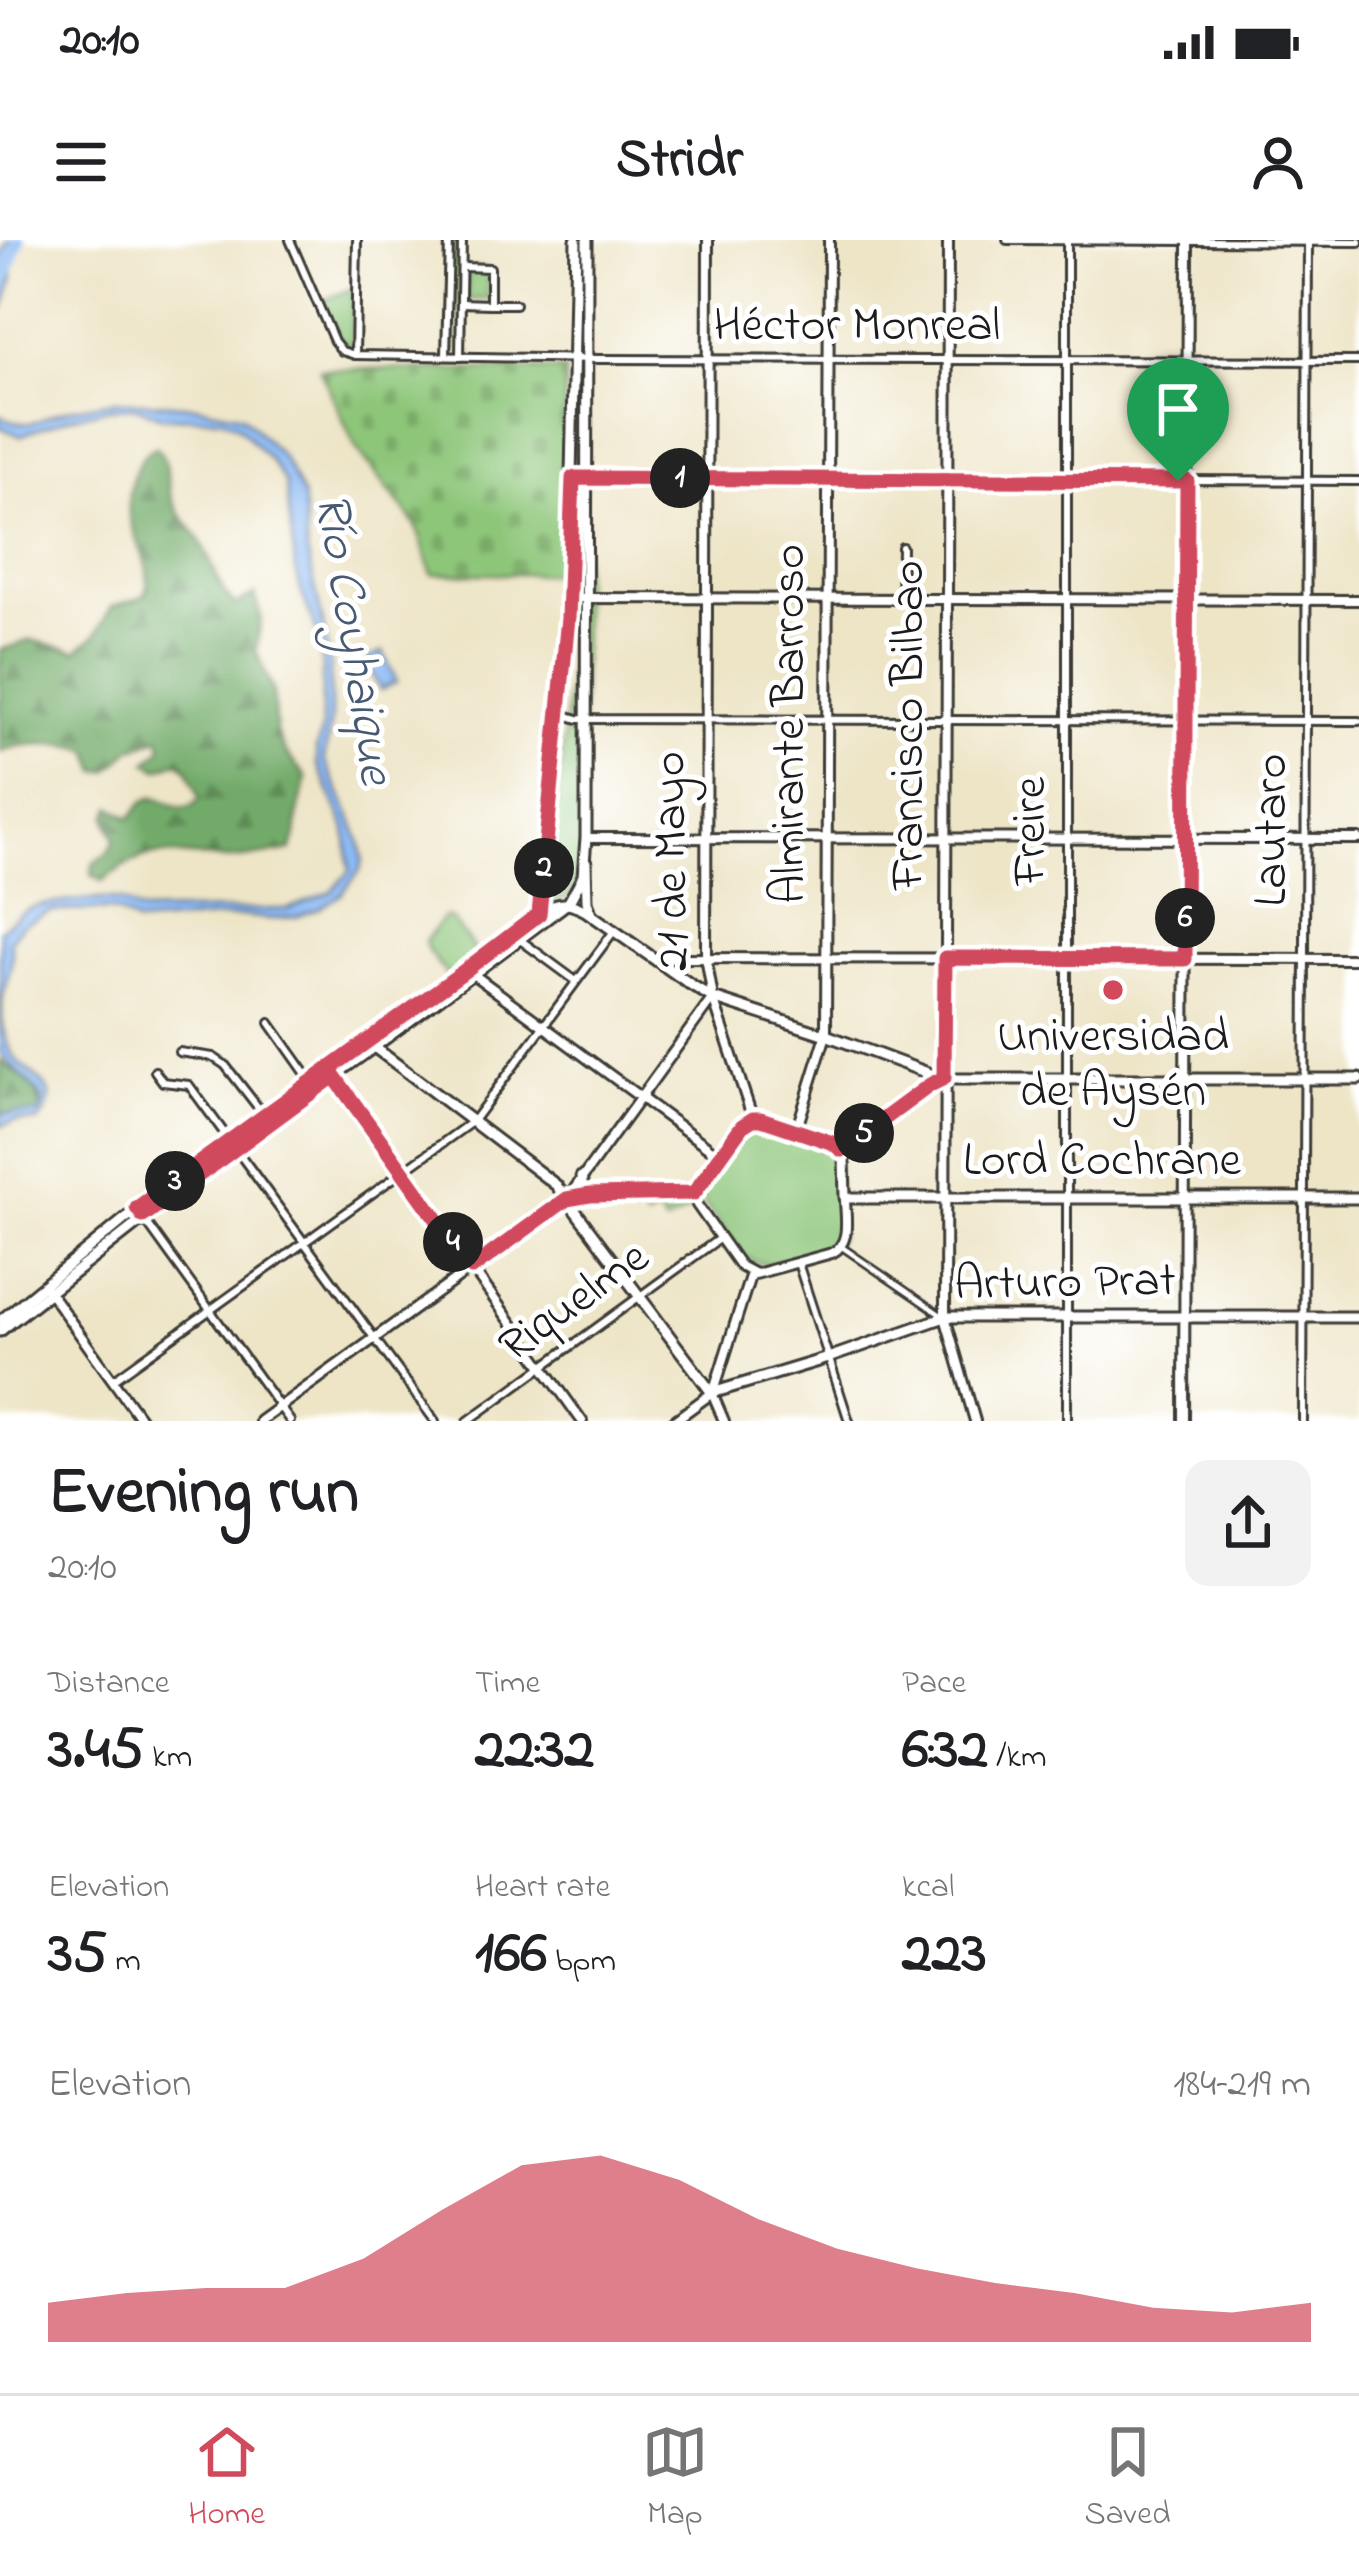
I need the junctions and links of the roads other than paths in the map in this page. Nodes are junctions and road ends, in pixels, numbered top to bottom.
1 (290, 240) edge
2 (358, 240) edge
3 (449, 240) edge
4 (462, 240) edge
5 (577, 240) edge
6 (587, 240) edge
7 (708, 240) edge
8 (829, 240) edge
9 (948, 240) edge
10 (1007, 240) edge
11 (1067, 240) edge
12 (1188, 240) edge
13 (1308, 241) edge
14 (1359, 242) edge
15 (461, 267) junction
16 (461, 303) junction
17 (490, 304) junction
18 (515, 304) dead end
19 (356, 356) junction
20 (446, 357) junction
21 (460, 357) junction
22 (581, 358) junction
23 (707, 359) junction
24 (828, 360) junction
25 (947, 361) junction
26 (1307, 361) junction
27 (1359, 361) edge
28 (1066, 362) junction
29 (1188, 362) junction
30 (579, 478) junction
31 (707, 478) junction
32 (828, 479) junction
33 (947, 479) junction
34 (1066, 480) junction
35 (1187, 481) junction
36 (1359, 481) edge
37 (1307, 482) junction
38 (902, 547) dead end
39 (569, 598) junction
40 (586, 598) junction
41 (706, 598) junction
42 (828, 599) junction
43 (901, 599) junction
44 (946, 600) junction
45 (1066, 600) junction
46 (1307, 600) junction
47 (1359, 600) edge
48 (1187, 601) junction
49 (560, 707) junction
50 (586, 718) junction
51 (706, 719) junction
52 (827, 720) junction
53 (946, 720) junction
54 (1065, 720) junction
55 (1187, 720) junction
56 (1306, 721) junction
57 (1359, 721) edge
58 (586, 838) junction
59 (706, 838) junction
60 (827, 838) junction
61 (946, 838) junction
62 (1065, 839) junction
63 (1306, 839) junction
64 (1359, 839) edge
65 (1186, 840) junction
66 (586, 862) junction
67 (569, 902) junction
68 (539, 914) junction
69 (592, 914) junction
70 (615, 930) junction
71 (519, 939) junction
72 (706, 957) junction
73 (654, 958) junction
74 (826, 958) junction
75 (945, 958) junction
76 (1066, 959) junction
77 (1185, 959) junction
78 (1305, 959) junction
79 (1359, 959) edge
80 (470, 971) junction
81 (576, 981) junction
82 (713, 998) junction
83 (271, 1023) dead end
84 (543, 1028) junction
85 (376, 1034) junction
86 (826, 1035) junction
87 (374, 1047) junction
88 (179, 1052) dead end
89 (155, 1071) dead end
90 (332, 1072) junction
91 (944, 1078) junction
92 (1065, 1079) junction
93 (1185, 1079) junction
94 (1305, 1079) junction
95 (1359, 1079) edge
96 (311, 1081) junction
97 (639, 1097) junction
98 (264, 1115) junction
99 (753, 1119) junction
100 (472, 1121) junction
101 (796, 1131) junction
102 (233, 1143) junction
103 (842, 1150) junction
104 (720, 1156) junction
105 (402, 1171) junction
106 (581, 1177) junction
107 (694, 1193) junction
108 (590, 1195) junction
109 (845, 1198) junction
110 (943, 1198) junction
111 (1065, 1198) junction
112 (1185, 1198) junction
113 (1304, 1198) junction
114 (1359, 1198) edge
115 (567, 1199) junction
116 (140, 1212) junction
117 (720, 1238) junction
118 (305, 1242) junction
119 (842, 1247) junction
120 (797, 1263) junction
121 (472, 1268) junction
122 (751, 1273) junction
123 (47, 1288) junction
124 (640, 1297) junction
125 (210, 1310) junction
126 (1066, 1316) junction
127 (944, 1317) junction
128 (1184, 1317) junction
129 (1304, 1317) junction
130 (1359, 1317) edge
131 (3, 1324) edge
132 (376, 1339) junction
133 (828, 1358) junction
134 (543, 1367) junction
135 (113, 1380) junction
136 (712, 1393) junction
137 (280, 1407) junction
138 (142, 1421) edge
139 (260, 1421) edge
140 (290, 1421) edge
141 (436, 1421) edge
142 (468, 1421) edge
143 (582, 1421) edge
144 (674, 1421) edge
145 (724, 1421) edge
146 (849, 1421) edge
147 (975, 1421) edge
148 (1067, 1421) edge
149 (1184, 1421) edge
150 (1304, 1421) edge

1 - 19 street
2 - 19 street
3 - 20 street
4 - 15 street
5 - 22 main road
6 - 22 main road
7 - 23 street, 21 de Mayo
8 - 24 street, Almirante Barroso
9 - 25 street, Francisco Bilbao
10 - 11 street
11 - 12 street
11 - 28 street, Freire
12 - 13 street
12 - 29 street
13 - 14 street
13 - 26 street, Lautaro
15 - 16 street
15 - 17 street
16 - 17 street
16 - 21 street
17 - 18 street
19 - 20 street, Héctor Monreal
20 - 21 street, Héctor Monreal
21 - 22 street, Héctor Monreal
22 - 23 street, Héctor Monreal
22 - 30 main road
23 - 24 street, Héctor Monreal
23 - 31 street, 21 de Mayo
24 - 25 street, Héctor Monreal
24 - 32 street, Almirante Barroso
25 - 28 street, Héctor Monreal
25 - 33 street, Francisco Bilbao
26 - 27 street, Héctor Monreal
26 - 29 street, Héctor Monreal
26 - 37 street, Lautaro
28 - 29 street, Héctor Monreal
28 - 34 street, Freire
29 - 35 street
30 - 31 street
30 - 39 main road
30 - 40 main road
31 - 32 street
31 - 41 street, 21 de Mayo
32 - 33 street
32 - 42 street, Almirante Barroso
33 - 34 street
33 - 44 street, Francisco Bilbao
34 - 35 street
34 - 45 street, Freire
35 - 37 street
35 - 48 street
36 - 37 street
37 - 46 street, Lautaro
38 - 43 street
39 - 40 street
39 - 49 main road
40 - 41 street
40 - 50 main road
41 - 42 street
41 - 51 street, 21 de Mayo
42 - 43 street
42 - 52 street, Almirante Barroso
43 - 44 street
44 - 45 street
44 - 53 street, Francisco Bilbao
45 - 48 street
45 - 54 street, Freire
46 - 47 street
46 - 48 street
46 - 56 street, Lautaro
48 - 55 street
49 - 50 street
49 - 68 main road
50 - 51 street
50 - 58 main road
51 - 52 street
51 - 59 street, 21 de Mayo
52 - 53 street
52 - 60 street, Almirante Barroso
53 - 54 street
53 - 61 street, Francisco Bilbao
54 - 55 street
54 - 62 street, Freire
55 - 56 street
55 - 65 street
56 - 57 street
56 - 63 street, Lautaro
58 - 59 street
58 - 66 main road
59 - 60 street
59 - 72 street, 21 de Mayo
60 - 61 street
60 - 74 street, Almirante Barroso
61 - 62 street
61 - 75 street, Francisco Bilbao
62 - 65 street
62 - 76 street, Freire
63 - 64 street
63 - 65 street
63 - 78 street, Lautaro
65 - 77 street
66 - 67 main road
66 - 69 main road
67 - 68 main road
67 - 69 main road
67 - 71 main road
68 - 80 main road
69 - 70 main road
70 - 73 main road
70 - 81 street
71 - 80 main road
71 - 81 street
72 - 73 street
72 - 74 street
72 - 82 street, 21 de Mayo
73 - 82 main road
74 - 75 street
74 - 86 street, Almirante Barroso
75 - 76 street
75 - 91 street, Francisco Bilbao
76 - 77 street
76 - 92 street, Freire
77 - 78 street
77 - 93 street
78 - 79 street
78 - 94 street, Lautaro
80 - 84 street
80 - 85 main road
80 - 87 main road
81 - 84 street
82 - 86 main road
82 - 97 street, 21 de Mayo
82 - 99 street
83 - 96 street
84 - 97 street
84 - 100 street
85 - 87 main road
85 - 90 main road
86 - 91 main road
86 - 101 street, Almirante Barroso
87 - 90 main road
87 - 100 main road
88 - 98 street
89 - 102 street
90 - 96 main road
90 - 102 main road
90 - 105 street
91 - 92 main road
91 - 103 street
91 - 110 street, Francisco Bilbao
92 - 93 main road
92 - 111 street, Freire
93 - 94 main road
93 - 112 street
94 - 95 main road
94 - 113 street, Lautaro
96 - 98 main road
97 - 104 street
97 - 106 street, 21 de Mayo
98 - 102 main road
99 - 101 main road
99 - 104 main road
100 - 105 street
100 - 115 main road
101 - 103 main road
102 - 116 main road
102 - 118 street
103 - 109 main road
104 - 107 main road
105 - 118 street
105 - 121 street
106 - 108 main road
106 - 115 street, 21 de Mayo
107 - 108 main road
107 - 117 street
108 - 115 main road
109 - 110 main road, Lord Cochrane
109 - 119 street
110 - 111 main road, Lord Cochrane
110 - 127 street, Francisco Bilbao
111 - 112 main road, Lord Cochrane
111 - 126 street, Freire
112 - 113 main road, Lord Cochrane
112 - 128 street
113 - 114 main road, Lord Cochrane
113 - 129 street, Lautaro
115 - 121 street, 21 de Mayo
115 - 124 main road
116 - 123 main road
116 - 125 street
117 - 122 street
117 - 124 street, Riquelme
118 - 125 street
118 - 132 street
119 - 120 street
119 - 127 street
120 - 122 street
120 - 133 street
121 - 132 street, 21 de Mayo
121 - 134 street
122 - 136 street
123 - 131 main road
123 - 135 street
124 - 134 street, Riquelme
124 - 136 main road
125 - 135 street
125 - 137 street
126 - 127 main road, Arturo Prat
126 - 128 main road, Arturo Prat
126 - 148 street, Freire
127 - 133 main road, Arturo Prat
127 - 147 street, Francisco Bilbao
128 - 129 main road, Arturo Prat
128 - 149 street
129 - 130 main road, Arturo Prat
129 - 150 street, Lautaro
132 - 137 street, 21 de Mayo
132 - 141 street
133 - 136 main road, Arturo Prat
133 - 146 street
134 - 142 street, Riquelme
134 - 143 street
135 - 138 street
136 - 144 street
136 - 145 street
137 - 139 street, 21 de Mayo
137 - 140 street

